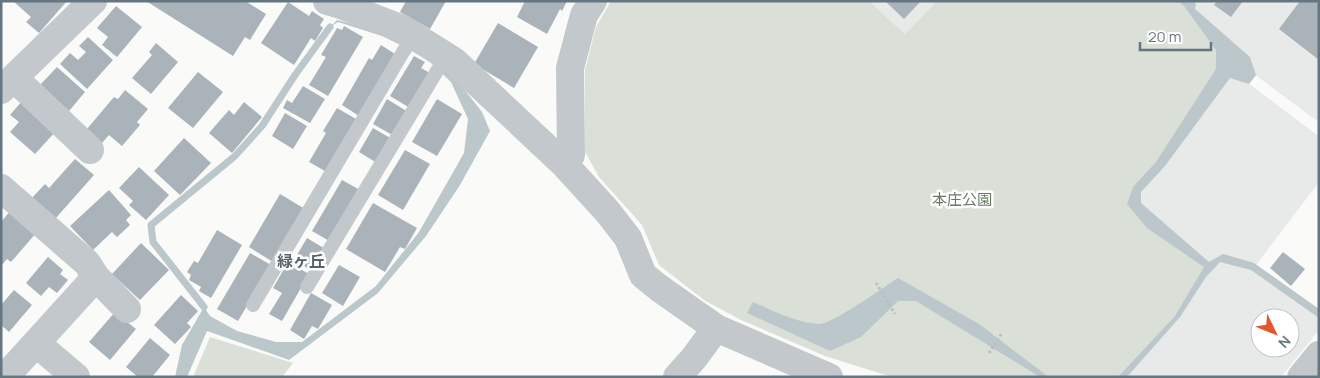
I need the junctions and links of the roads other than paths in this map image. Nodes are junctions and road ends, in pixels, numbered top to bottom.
1 (93, 1) edge
2 (593, 1) edge
3 (335, 2) edge
4 (408, 44) junction
5 (440, 66) junction
6 (8, 84) edge
7 (90, 150) dead end
8 (564, 164) junction
9 (1, 188) edge
10 (96, 277) junction
11 (307, 287) dead end
12 (253, 305) dead end
13 (127, 309) dead end
14 (716, 328) junction
15 (36, 343) junction
16 (1319, 355) edge
17 (5, 377) edge
18 (76, 377) edge
19 (677, 377) edge
20 (829, 377) edge
21 (1301, 377) edge

1 - 6 street
2 - 8 street
3 - 4 street
4 - 5 street
4 - 12 lane
5 - 8 street
5 - 11 lane
6 - 7 street
8 - 14 street
9 - 10 street
10 - 13 street
10 - 15 street
14 - 19 street
14 - 20 street
15 - 17 street
15 - 18 street
16 - 21 street

